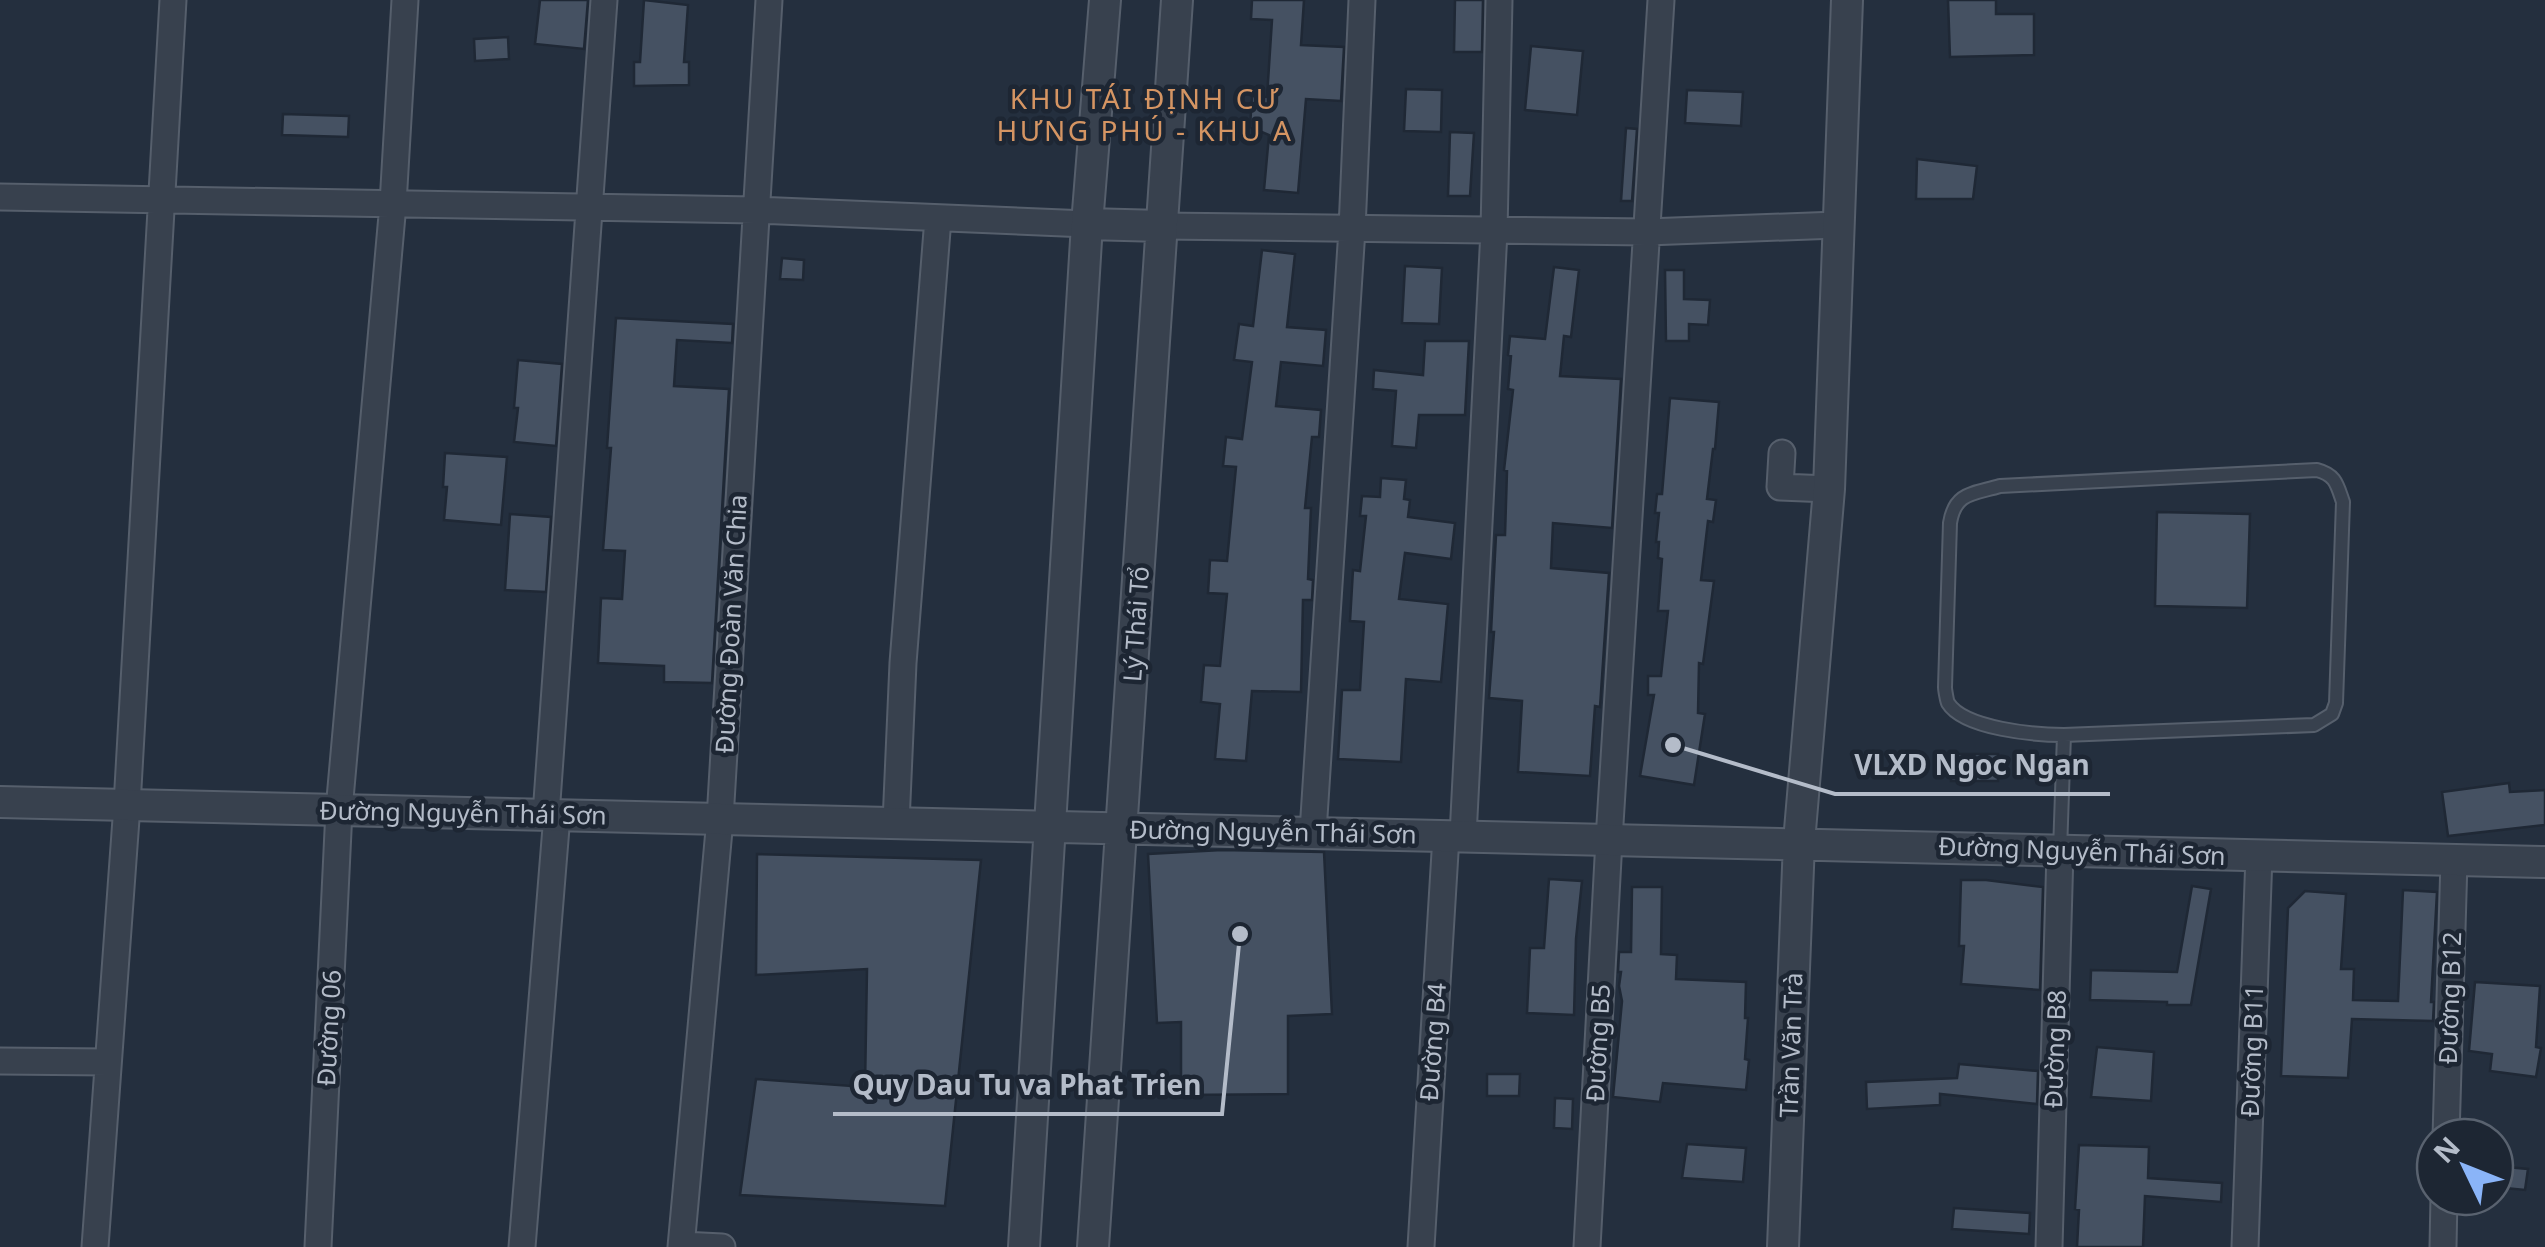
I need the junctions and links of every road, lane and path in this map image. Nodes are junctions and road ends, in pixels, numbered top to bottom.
1 (173, 0) edge
2 (405, 0) edge
3 (604, 0) edge
4 (769, 0) edge
5 (1104, 0) edge
6 (1176, 0) edge
7 (1362, 0) edge
8 (1499, 0) edge
9 (1661, 0) edge
10 (1847, 0) edge
11 (0, 197) edge
12 (161, 200) junction
13 (393, 204) junction
14 (589, 207) junction
15 (755, 210) junction
16 (938, 218) junction
17 (1088, 224) junction
18 (1837, 225) junction
19 (1162, 226) junction
20 (1352, 229) junction
21 (1494, 230) junction
22 (1647, 232) junction
23 (1782, 453) dead end
24 (1828, 489) junction
25 (2064, 735) junction
26 (0, 802) edge
27 (126, 804) junction
28 (340, 810) junction
29 (551, 815) junction
30 (720, 819) junction
31 (896, 823) junction
32 (1050, 826) junction
33 (1122, 828) junction
34 (1313, 832) junction
35 (1455, 836) junction
36 (1609, 840) junction
37 (1799, 842) junction
38 (2060, 850) junction
39 (2259, 855) junction
40 (2454, 860) junction
41 (2545, 862) edge
42 (0, 1061) edge
43 (108, 1062) junction
44 (2447, 1117) edge
45 (2443, 1217) edge
46 (681, 1246) edge
47 (95, 1247) edge
48 (318, 1247) edge
49 (522, 1247) edge
50 (722, 1247) edge
51 (1024, 1247) edge
52 (1094, 1247) edge
53 (1420, 1247) edge
54 (1586, 1247) edge
55 (1783, 1247) edge
56 (2049, 1247) edge
57 (2244, 1247) edge
58 (2442, 1247) edge

1 - 12 street
2 - 13 street, Đường 06
3 - 14 street
4 - 15 street, Đường Đoàn Văn Chia
5 - 17 street
6 - 19 street, Lý Thái Tổ
7 - 20 street
8 - 21 street, Đường B4
9 - 22 street, Đường B5
10 - 18 street, Trần Văn Trà
11 - 12 street
12 - 13 street
12 - 27 street
13 - 14 street
13 - 28 street, Đường 06
14 - 15 street
14 - 29 street
15 - 16 street
15 - 30 street, Đường Đoàn Văn Chia
16 - 17 street
16 - 31 street
17 - 19 street
17 - 32 street
18 - 22 street
18 - 24 street, Trần Văn Trà
19 - 20 street
19 - 33 street, Lý Thái Tổ
20 - 21 street
20 - 34 street
21 - 22 street
21 - 35 street, Đường B4
22 - 36 street, Đường B5
23 - 24 street
24 - 37 street, Trần Văn Trà
25 - 25 lane
25 - 38 lane
26 - 27 street, Đường Nguyễn Thái Sơn
27 - 28 street, Đường Nguyễn Thái Sơn
27 - 43 street
28 - 29 street, Đường Nguyễn Thái Sơn
28 - 48 street, Đường 06
29 - 30 street, Đường Nguyễn Thái Sơn
29 - 49 street
30 - 31 street, Đường Nguyễn Thái Sơn
30 - 46 street, Đường Đoàn Văn Chia
31 - 32 street, Đường Nguyễn Thái Sơn
32 - 33 street, Đường Nguyễn Thái Sơn
32 - 51 street
33 - 34 street, Đường Nguyễn Thái Sơn
33 - 52 street, Lý Thái Tổ
34 - 35 street, Đường Nguyễn Thái Sơn
35 - 36 street, Đường Nguyễn Thái Sơn
35 - 53 street, Đường B4
36 - 37 street, Đường Nguyễn Thái Sơn
36 - 54 street, Đường B5
37 - 38 street, Đường Nguyễn Thái Sơn
37 - 55 street, Trần Văn Trà
38 - 39 street, Đường Nguyễn Thái Sơn
38 - 56 street, Đường B8
39 - 40 street, Đường Nguyễn Thái Sơn
39 - 57 street, Đường B11
40 - 41 street, Đường Nguyễn Thái Sơn
40 - 44 street, Đường B12
42 - 43 street
43 - 47 street
45 - 58 street
46 - 50 street

